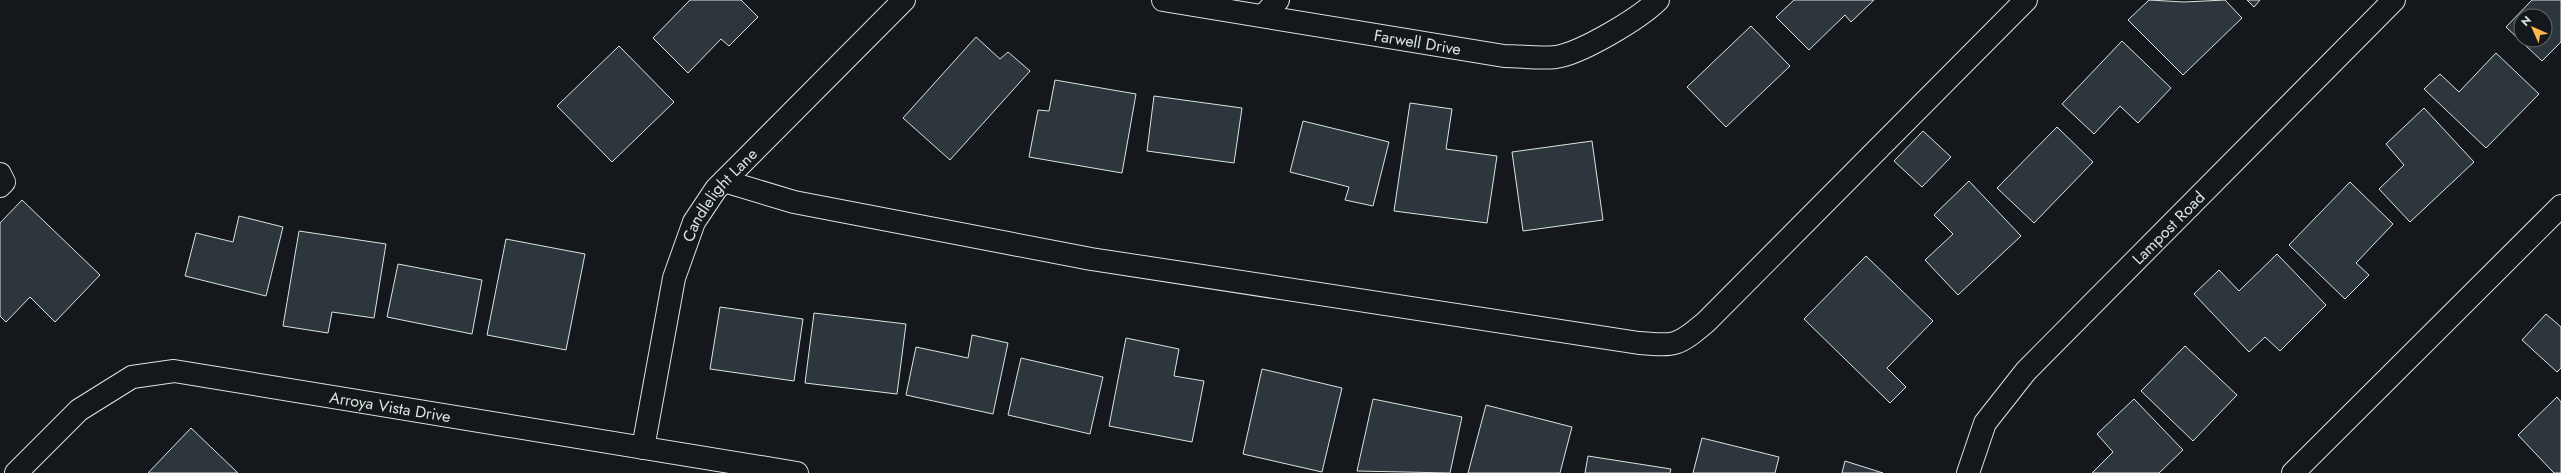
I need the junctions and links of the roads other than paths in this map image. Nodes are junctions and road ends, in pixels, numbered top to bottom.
1 (904, 0) edge
2 (1163, 0) edge
3 (1278, 0) edge
4 (1658, 0) edge
5 (2026, 0) edge
6 (2394, 0) edge
7 (1263, 16) junction
8 (0, 174) edge
9 (724, 181) junction
10 (0, 186) edge
11 (2561, 206) edge
12 (643, 448) junction
13 (16, 473) edge
14 (797, 473) edge
15 (1968, 473) edge
16 (2293, 473) edge

1 - 9 street, Candlelight Lane
2 - 7 street, Farwell Drive
3 - 7 street
4 - 7 street, Farwell Drive
5 - 9 street
6 - 15 street, Lampost Road
8 - 10 street
9 - 12 street, Candlelight Lane
11 - 16 street
12 - 13 street, Arroya Vista Drive
12 - 14 street, Arroya Vista Drive

